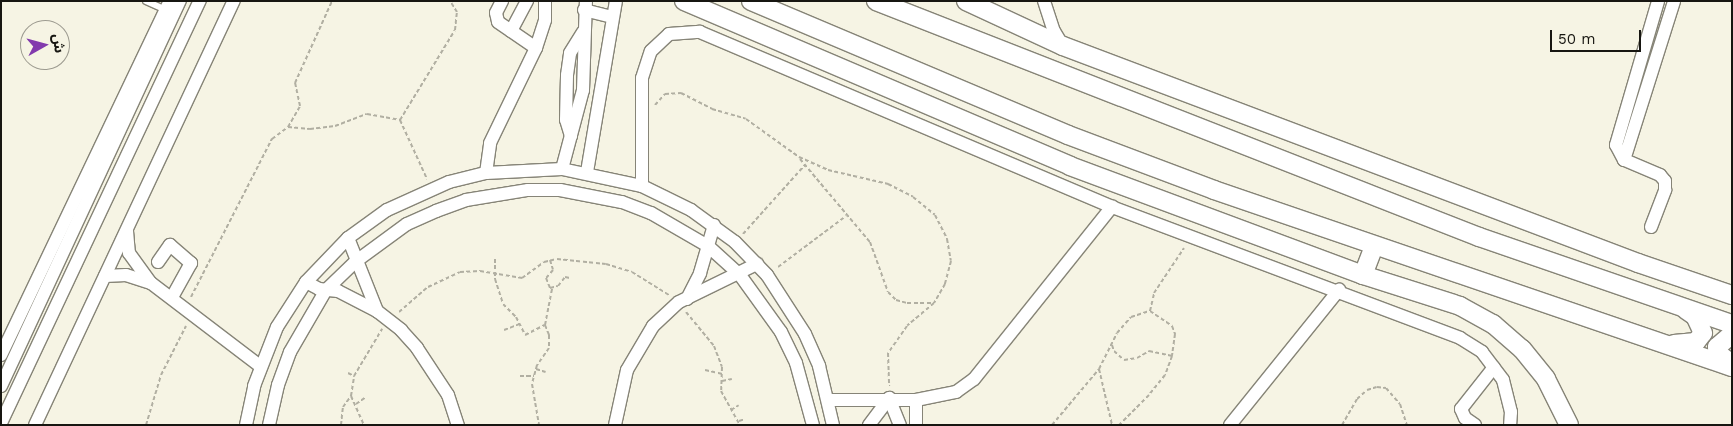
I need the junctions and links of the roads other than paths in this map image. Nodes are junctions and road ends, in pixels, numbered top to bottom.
1 (146, 1) edge
2 (180, 1) edge
3 (200, 1) edge
4 (234, 1) edge
5 (502, 1) edge
6 (527, 1) edge
7 (545, 1) edge
8 (616, 1) edge
9 (684, 1) edge
10 (751, 1) edge
11 (876, 1) edge
12 (966, 1) edge
13 (1044, 1) edge
14 (1658, 1) edge
15 (1674, 1) edge
16 (168, 5) edge
17 (585, 6) edge
18 (612, 17) junction
19 (511, 31) junction
20 (1064, 46) junction
21 (536, 48) junction
22 (1624, 160) junction
23 (562, 169) junction
24 (486, 172) junction
25 (587, 172) junction
26 (642, 186) junction
27 (1112, 207) junction
28 (714, 225) junction
29 (1652, 227) dead end
30 (127, 228) junction
31 (348, 238) junction
32 (708, 246) junction
33 (1374, 246) junction
34 (158, 262) dead end
35 (355, 262) junction
36 (758, 264) junction
37 (740, 275) junction
38 (1362, 275) junction
39 (104, 276) junction
40 (306, 282) junction
41 (151, 283) junction
42 (326, 290) junction
43 (1339, 290) junction
44 (1732, 295) edge
45 (172, 297) junction
46 (683, 300) junction
47 (1677, 305) junction
48 (377, 310) junction
49 (1732, 324) edge
50 (1732, 334) edge
51 (1664, 344) junction
52 (1, 355) edge
53 (1732, 365) edge
54 (260, 366) junction
55 (1494, 367) junction
56 (1, 386) edge
57 (889, 398) junction
58 (828, 400) junction
59 (916, 400) junction
60 (1, 423) edge
61 (35, 425) edge
62 (246, 425) edge
63 (269, 425) edge
64 (458, 425) edge
65 (615, 425) edge
66 (812, 425) edge
67 (833, 425) edge
68 (869, 425) edge
69 (900, 425) edge
70 (916, 425) edge
71 (1230, 425) edge
72 (1475, 425) edge
73 (1510, 425) edge
74 (1570, 425) edge

1 - 16 lane
2 - 56 street
3 - 60 street
4 - 30 street
5 - 19 street
6 - 19 street
7 - 21 street
8 - 18 street
9 - 38 main road
10 - 33 main road
11 - 47 main road
12 - 20 main road
13 - 20 street
14 - 22 street
15 - 22 street
16 - 52 street
17 - 18 street
17 - 23 street
18 - 25 street
19 - 21 street
20 - 44 main road
21 - 24 street
22 - 29 street
23 - 24 street
23 - 25 street
24 - 31 street
25 - 26 street
26 - 27 street
26 - 28 street
27 - 43 street
27 - 59 street
28 - 32 street
28 - 36 street
30 - 39 street
30 - 41 street
31 - 35 street
31 - 40 street
32 - 35 street
32 - 37 street
32 - 46 street
33 - 38 main road
33 - 51 main road
34 - 45 street
35 - 42 street
35 - 48 street
36 - 37 street
36 - 58 street
37 - 46 street
37 - 66 street
38 - 74 main road
39 - 41 street
39 - 61 street
40 - 42 street
40 - 54 street
41 - 45 street
42 - 48 street
42 - 63 street
43 - 55 street
43 - 71 street
45 - 54 street
46 - 65 street
47 - 49 main road
47 - 51 main road
48 - 64 street
50 - 53 main road
51 - 53 main road
54 - 62 street
55 - 72 street
55 - 73 street
57 - 58 street
57 - 59 street
57 - 68 street
57 - 69 street
58 - 67 street
59 - 70 street

